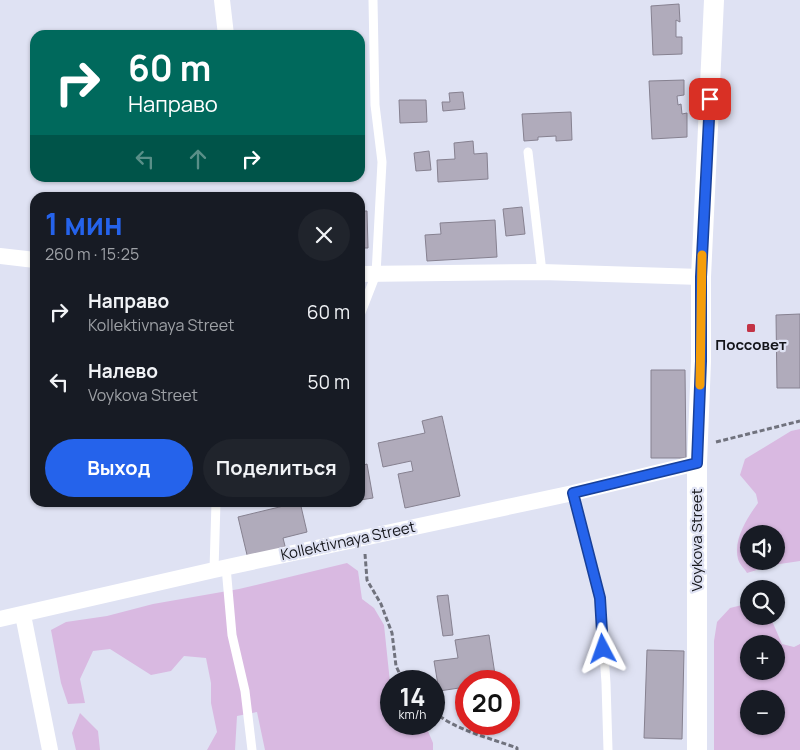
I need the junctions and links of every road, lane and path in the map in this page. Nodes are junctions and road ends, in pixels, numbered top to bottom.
1 (222, 0) edge
2 (373, 0) edge
3 (714, 0) edge
4 (225, 30) edge
5 (528, 152) dead end
6 (0, 256) edge
7 (30, 259) edge
8 (542, 272) junction
9 (368, 274) edge
10 (701, 277) junction
11 (365, 289) edge
12 (800, 421) edge
13 (697, 455) junction
14 (573, 493) junction
15 (216, 507) edge
16 (364, 538) junction
17 (220, 568) junction
18 (23, 615) junction
19 (0, 620) edge
20 (398, 670) edge
21 (445, 718) edge
22 (50, 750) edge
23 (252, 750) edge
24 (518, 750) edge
25 (608, 750) edge
26 (697, 750) edge

1 - 4 street
2 - 9 lane
3 - 10 street, Voykova Street
5 - 8 lane
6 - 7 street
8 - 9 street
8 - 10 street
9 - 11 lane
10 - 13 street, Voykova Street
12 - 13 path
13 - 14 street, Kollektivnaya Street
13 - 26 street, Voykova Street
14 - 16 street, Kollektivnaya Street
14 - 25 lane
15 - 17 lane
16 - 17 street, Kollektivnaya Street
16 - 20 path
17 - 18 street, Kollektivnaya Street
17 - 23 lane
18 - 19 street, Kollektivnaya Street
18 - 22 street
21 - 24 path

